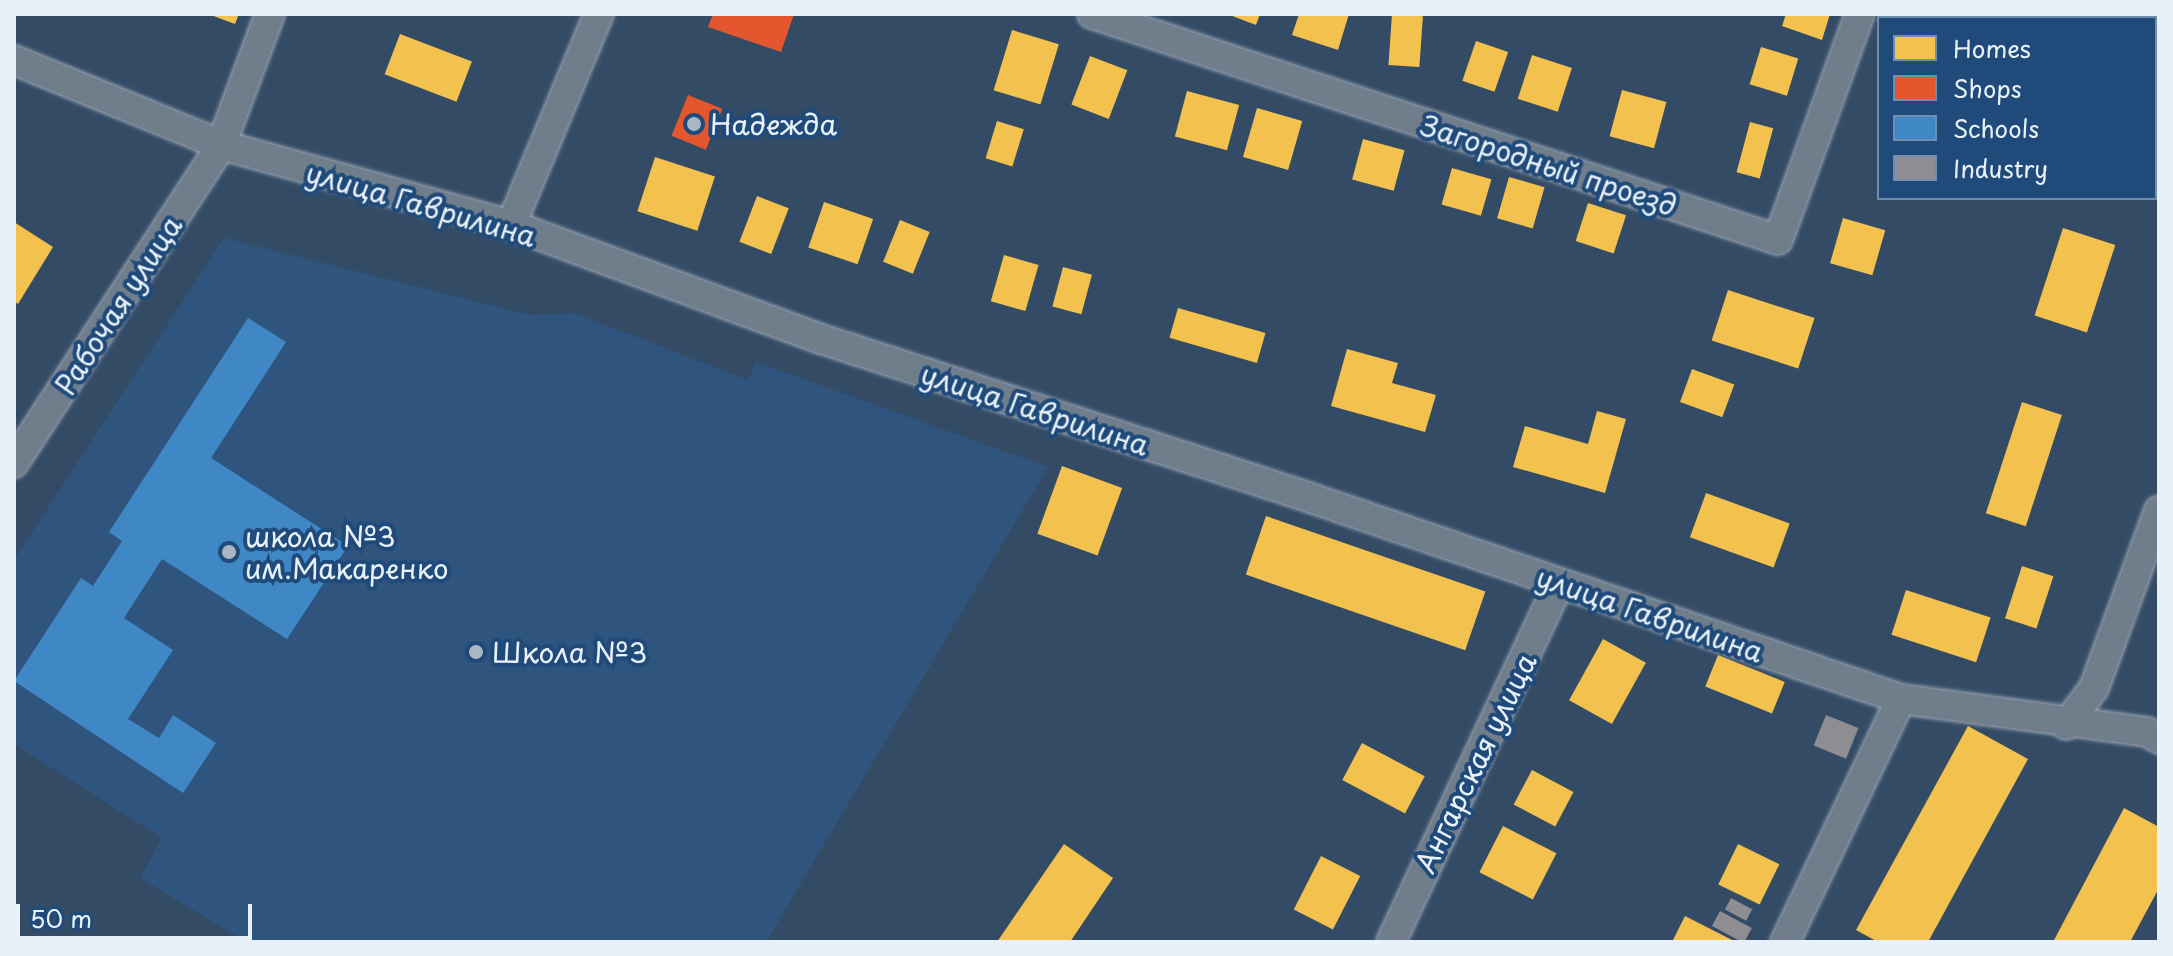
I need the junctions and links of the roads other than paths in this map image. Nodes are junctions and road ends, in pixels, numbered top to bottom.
1 (270, 14) edge
2 (599, 14) edge
3 (1092, 14) edge
4 (1860, 14) edge
5 (14, 60) edge
6 (221, 145) junction
7 (511, 225) junction
8 (14, 463) edge
9 (2159, 510) edge
10 (1559, 583) junction
11 (1901, 699) junction
12 (2066, 725) junction
13 (2159, 739) edge
14 (1391, 942) edge
15 (1785, 942) edge

1 - 6 street, Рабочая улица
2 - 7 street
3 - 4 street, Загородный проезд
5 - 6 street, улица Гаврилина
6 - 7 street, улица Гаврилина
6 - 8 street, Рабочая улица
7 - 10 street, улица Гаврилина
9 - 12 street
10 - 11 street, улица Гаврилина
10 - 14 street, Ангарская улица
11 - 12 street, улица Гаврилина
11 - 15 street
12 - 13 street, улица Гаврилина

